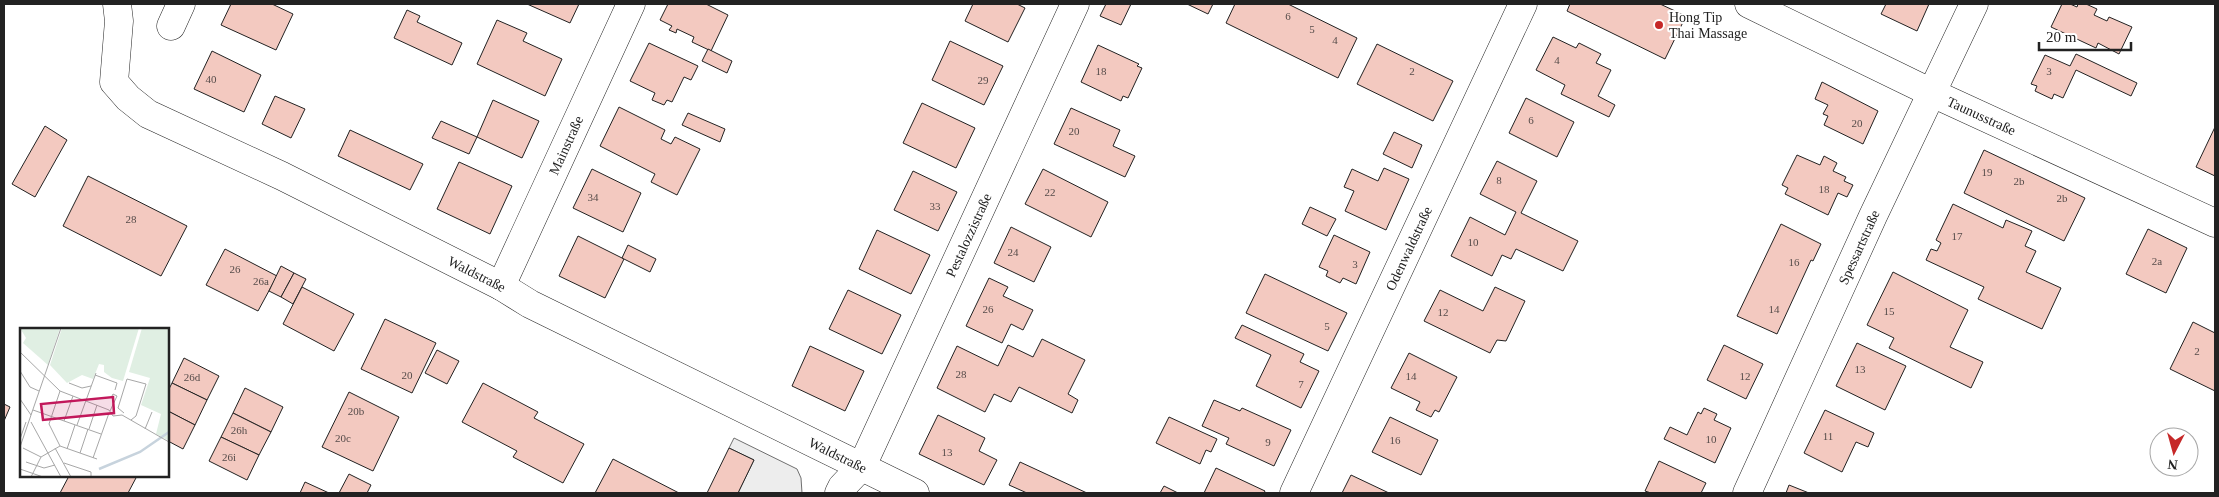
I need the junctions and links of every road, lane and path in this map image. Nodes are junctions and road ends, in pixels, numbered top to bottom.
1 (117, 4) edge
2 (631, 4) edge
3 (1075, 4) edge
4 (1523, 4) edge
5 (1749, 4) edge
6 (1974, 4) edge
7 (1932, 93) junction
8 (2215, 223) edge
9 (501, 286) junction
10 (862, 466) junction
11 (839, 493) edge
12 (915, 493) edge
13 (1294, 493) edge
14 (1747, 493) edge

1 - 9 street, Waldstraße
2 - 9 street, Mainstraße
3 - 10 street, Pestalozzistraße
4 - 13 street, Odenwaldstraße
5 - 7 street, Taunusstraße
6 - 7 street, Spessartstraße
7 - 8 street, Taunusstraße
7 - 14 street, Spessartstraße
9 - 10 street, Waldstraße
10 - 11 street, Pestalozzistraße
10 - 12 street, Waldstraße

